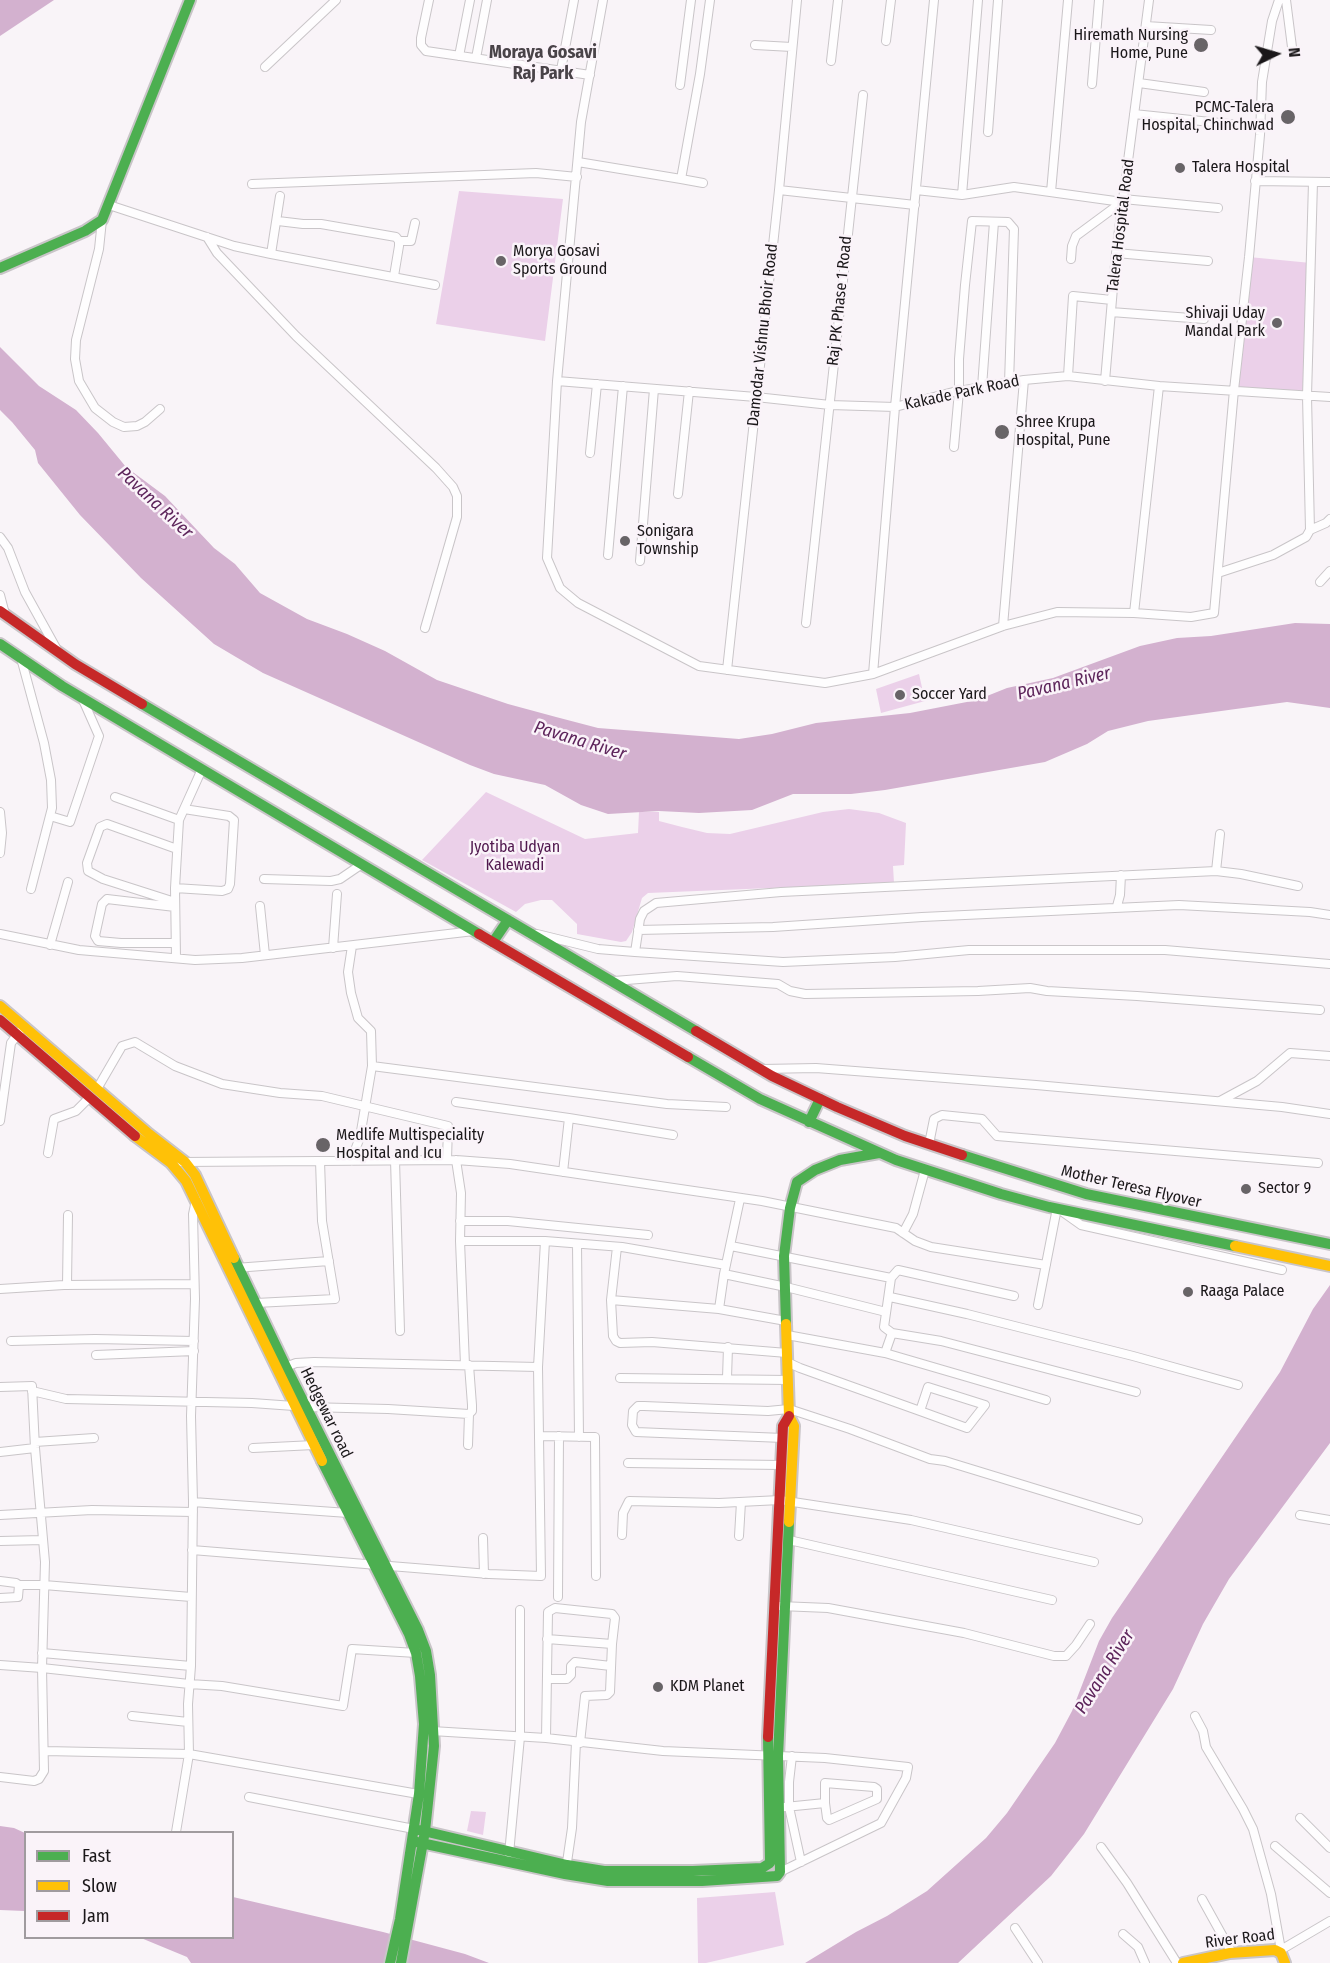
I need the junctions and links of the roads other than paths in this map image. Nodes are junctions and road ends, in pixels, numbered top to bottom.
1 (190, 0) edge
2 (336, 0) edge
3 (429, 0) edge
4 (470, 0) edge
5 (487, 0) edge
6 (574, 0) edge
7 (603, 0) edge
8 (691, 0) edge
9 (710, 0) edge
10 (797, 0) edge
11 (838, 0) edge
12 (891, 0) edge
13 (934, 0) edge
14 (978, 0) edge
15 (998, 0) edge
16 (1068, 0) edge
17 (1099, 0) edge
18 (1149, 0) edge
19 (1279, 0) edge
20 (1286, 0) edge
21 (1146, 26) junction
22 (1211, 30) dead end
23 (886, 41) dead end
24 (755, 45) dead end
25 (792, 47) junction
26 (1292, 47) dead end
27 (459, 56) junction
28 (476, 58) junction
29 (831, 61) dead end
30 (265, 67) dead end
31 (561, 70) junction
32 (590, 75) junction
33 (1139, 83) junction
34 (1092, 84) dead end
35 (680, 85) dead end
36 (1204, 92) dead end
37 (863, 95) dead end
38 (1134, 114) junction
39 (1239, 125) dead end
40 (988, 132) dead end
41 (578, 162) junction
42 (577, 177) junction
43 (681, 179) junction
44 (1255, 182) junction
45 (1313, 182) junction
46 (1330, 182) edge
47 (703, 183) dead end
48 (252, 184) dead end
49 (779, 190) junction
50 (916, 190) junction
51 (1051, 192) junction
52 (962, 195) junction
53 (280, 196) dead end
54 (852, 197) junction
55 (1123, 201) junction
56 (109, 205) junction
57 (915, 205) junction
58 (1218, 207) dead end
59 (102, 220) junction
60 (278, 221) junction
61 (994, 222) junction
62 (415, 223) dead end
63 (207, 237) junction
64 (399, 241) junction
65 (1116, 253) junction
66 (271, 254) junction
67 (1071, 259) dead end
68 (1208, 261) dead end
69 (0, 268) edge
70 (394, 276) junction
71 (435, 285) dead end
72 (1112, 300) junction
73 (1110, 312) junction
74 (1204, 319) dead end
75 (1068, 376) junction
76 (1024, 380) junction
77 (557, 381) junction
78 (1105, 381) junction
79 (1009, 383) junction
80 (597, 384) junction
81 (623, 386) junction
82 (1159, 386) junction
83 (982, 387) junction
84 (654, 389) junction
85 (1234, 390) junction
86 (959, 391) junction
87 (689, 392) junction
88 (1307, 396) junction
89 (756, 397) junction
90 (1330, 397) edge
91 (830, 405) junction
92 (895, 407) junction
93 (160, 409) dead end
94 (954, 447) dead end
95 (590, 453) dead end
96 (678, 494) dead end
97 (1330, 519) edge
98 (1310, 530) junction
99 (0, 537) edge
100 (608, 555) dead end
101 (640, 561) dead end
102 (1330, 571) edge
103 (1218, 573) junction
104 (1320, 582) dead end
105 (0, 596) edge
106 (3, 613) edge
107 (1134, 613) junction
108 (806, 623) dead end
109 (1003, 627) junction
110 (425, 628) dead end
111 (0, 644) edge
112 (59, 653) junction
113 (21, 658) junction
114 (727, 670) junction
115 (873, 674) junction
116 (82, 698) junction
117 (202, 769) junction
118 (115, 797) dead end
119 (184, 810) junction
120 (0, 812) edge
121 (50, 816) junction
122 (179, 820) junction
123 (1220, 834) dead end
124 (177, 849) junction
125 (0, 853) edge
126 (362, 864) junction
127 (1215, 871) junction
128 (1121, 875) junction
129 (264, 879) dead end
130 (68, 882) dead end
131 (1298, 886) dead end
132 (176, 888) junction
133 (31, 889) dead end
134 (337, 894) dead end
135 (175, 904) junction
136 (261, 906) dead end
137 (1117, 906) junction
138 (1330, 915) edge
139 (508, 920) junction
140 (638, 930) junction
141 (474, 931) junction
142 (530, 933) junction
143 (0, 934) edge
144 (493, 942) junction
145 (175, 943) junction
146 (50, 945) junction
147 (352, 946) junction
148 (333, 948) junction
149 (635, 952) junction
150 (265, 955) junction
151 (176, 958) junction
152 (1330, 964) edge
153 (612, 981) junction
154 (0, 1006) edge
155 (1320, 1010) dead end
156 (0, 1020) edge
157 (21, 1030) junction
158 (1330, 1056) edge
159 (372, 1066) junction
160 (4, 1069) edge
161 (761, 1069) junction
162 (94, 1093) junction
163 (820, 1099) junction
164 (456, 1102) dead end
165 (1218, 1102) junction
166 (365, 1105) junction
167 (726, 1107) dead end
168 (1330, 1114) edge
169 (569, 1118) junction
170 (0, 1121) edge
171 (809, 1122) junction
172 (674, 1135) dead end
173 (929, 1144) junction
174 (48, 1153) dead end
175 (879, 1153) junction
176 (395, 1160) junction
177 (447, 1160) junction
178 (456, 1160) junction
179 (320, 1161) junction
180 (351, 1161) junction
181 (185, 1162) junction
182 (171, 1163) junction
183 (1318, 1163) dead end
184 (925, 1170) junction
185 (563, 1172) junction
186 (206, 1195) junction
187 (740, 1199) junction
188 (195, 1200) junction
189 (790, 1208) junction
190 (1057, 1208) junction
191 (68, 1215) dead end
192 (460, 1221) junction
193 (903, 1233) junction
194 (648, 1235) dead end
195 (460, 1241) junction
196 (545, 1241) junction
197 (577, 1244) junction
198 (1330, 1244) edge
199 (731, 1246) junction
200 (617, 1247) junction
201 (784, 1256) junction
202 (329, 1261) junction
203 (1046, 1265) junction
204 (1330, 1266) edge
205 (235, 1268) junction
206 (725, 1270) junction
207 (1282, 1270) dead end
208 (891, 1278) junction
209 (194, 1284) junction
210 (67, 1285) junction
211 (786, 1287) junction
212 (0, 1289) edge
213 (1014, 1296) dead end
214 (890, 1297) junction
215 (611, 1300) junction
216 (256, 1302) junction
217 (1038, 1305) dead end
218 (719, 1309) junction
219 (886, 1312) junction
220 (786, 1321) junction
221 (400, 1331) dead end
222 (892, 1333) junction
223 (787, 1335) junction
224 (11, 1341) dead end
225 (194, 1341) junction
226 (728, 1347) junction
227 (194, 1351) junction
228 (885, 1353) junction
229 (96, 1355) dead end
230 (787, 1358) junction
231 (467, 1365) junction
232 (538, 1367) junction
233 (281, 1369) junction
234 (620, 1378) dead end
235 (727, 1378) junction
236 (788, 1380) junction
237 (1238, 1385) dead end
238 (0, 1387) edge
239 (32, 1391) junction
240 (1136, 1392) dead end
241 (1046, 1400) dead end
242 (192, 1402) junction
243 (300, 1407) junction
244 (921, 1411) junction
245 (789, 1412) junction
246 (469, 1414) junction
247 (540, 1436) junction
248 (559, 1436) junction
249 (579, 1437) junction
250 (94, 1438) dead end
251 (783, 1438) junction
252 (35, 1445) junction
253 (314, 1445) junction
254 (468, 1445) dead end
255 (253, 1448) dead end
256 (0, 1452) edge
257 (628, 1463) dead end
258 (781, 1466) junction
259 (785, 1501) junction
260 (193, 1502) junction
261 (741, 1502) junction
262 (193, 1512) junction
263 (348, 1513) junction
264 (40, 1514) junction
265 (0, 1515) edge
266 (1300, 1515) dead end
267 (1137, 1520) dead end
268 (1330, 1520) edge
269 (622, 1535) dead end
270 (740, 1536) dead end
271 (483, 1538) dead end
272 (43, 1540) junction
273 (789, 1540) junction
274 (0, 1541) edge
275 (192, 1550) junction
276 (1094, 1562) dead end
277 (380, 1565) junction
278 (484, 1574) junction
279 (596, 1576) dead end
280 (0, 1581) edge
281 (45, 1584) junction
282 (18, 1585) junction
283 (191, 1597) junction
284 (558, 1597) dead end
285 (0, 1598) edge
286 (1052, 1599) dead end
287 (781, 1606) junction
288 (520, 1610) dead end
289 (1090, 1624) dead end
290 (547, 1639) junction
291 (612, 1644) junction
292 (42, 1653) junction
293 (416, 1653) junction
294 (0, 1665) edge
295 (191, 1666) junction
296 (611, 1666) junction
297 (42, 1668) junction
298 (547, 1679) junction
299 (189, 1684) junction
300 (132, 1716) dead end
301 (1195, 1716) dead end
302 (188, 1722) junction
303 (429, 1731) junction
304 (520, 1737) junction
305 (546, 1738) junction
306 (578, 1742) junction
307 (45, 1751) junction
308 (189, 1754) junction
309 (773, 1756) junction
310 (792, 1756) junction
311 (0, 1776) edge
312 (424, 1795) junction
313 (249, 1797) dead end
314 (825, 1803) junction
315 (784, 1807) junction
316 (1300, 1818) dead end
317 (176, 1831) edge
318 (418, 1836) junction
319 (1275, 1846) dead end
320 (1101, 1847) dead end
321 (1330, 1848) edge
322 (508, 1855) junction
323 (801, 1862) junction
324 (566, 1870) junction
325 (780, 1872) junction
326 (1330, 1893) edge
327 (1202, 1899) dead end
328 (405, 1920) junction
329 (1330, 1921) edge
330 (1015, 1928) dead end
331 (1123, 1934) dead end
332 (1280, 1950) junction
333 (1232, 1953) junction
334 (390, 1963) edge
335 (402, 1963) edge
336 (1038, 1963) edge
337 (1145, 1963) edge
338 (1177, 1963) edge
339 (1183, 1963) edge
340 (1285, 1963) edge

1 - 56 main road
2 - 30 street
3 - 27 street
4 - 27 street
5 - 28 street
6 - 31 street
7 - 32 street
8 - 35 street
9 - 43 street
10 - 25 street, Damodar Vishnu Bhoir Road
11 - 29 street
12 - 23 street
13 - 50 street
14 - 52 street
15 - 40 street
16 - 51 street
17 - 34 street
18 - 21 street, Talera Hospital Road
19 - 44 street
20 - 26 street
21 - 22 street
21 - 33 street, Talera Hospital Road
24 - 25 street
25 - 49 street, Damodar Vishnu Bhoir Road
27 - 28 street
28 - 31 street
31 - 32 street
32 - 41 street
33 - 36 street
33 - 38 street, Talera Hospital Road
37 - 54 street, Raj PK Phase 1 Road
38 - 39 street
38 - 55 street, Talera Hospital Road
41 - 42 street
41 - 43 street
42 - 48 street
42 - 77 street
43 - 47 street
44 - 45 street
44 - 85 street
45 - 46 street
45 - 88 street
49 - 54 street
49 - 89 street, Damodar Vishnu Bhoir Road
50 - 52 street
50 - 57 street
51 - 52 street
51 - 55 street
53 - 60 street
54 - 57 street
54 - 91 street, Raj PK Phase 1 Road
55 - 58 street
55 - 65 street, Talera Hospital Road
55 - 67 street
56 - 59 main road
56 - 63 street
57 - 92 street
59 - 69 main road
59 - 93 street
60 - 64 street
60 - 66 street
61 - 79 street
61 - 83 street
61 - 86 street
62 - 64 street
63 - 66 street
63 - 110 street
64 - 70 street
65 - 68 street
65 - 72 street, Talera Hospital Road
66 - 70 street
70 - 71 street
72 - 73 street, Talera Hospital Road
72 - 75 street
73 - 74 street
73 - 78 street, Talera Hospital Road
75 - 76 street, Kakade Park Road
75 - 78 street, Kakade Park Road
76 - 79 street, Kakade Park Road
76 - 109 street
77 - 80 street, Kakade Park Road
77 - 114 street
78 - 82 street, Kakade Park Road
79 - 83 street, Kakade Park Road
80 - 81 street, Kakade Park Road
80 - 95 street
81 - 84 street, Kakade Park Road
81 - 100 street
82 - 85 street, Kakade Park Road
82 - 107 street
83 - 86 street, Kakade Park Road
84 - 87 street, Kakade Park Road
84 - 101 street
85 - 88 street, Kakade Park Road
85 - 103 street
86 - 92 street, Kakade Park Road
86 - 94 street
87 - 89 street, Kakade Park Road
87 - 96 street
88 - 90 street, Kakade Park Road
88 - 98 street
89 - 91 street, Kakade Park Road
89 - 114 street, Damodar Vishnu Bhoir Road
91 - 92 street, Kakade Park Road
91 - 108 street, Raj PK Phase 1 Road
92 - 115 street
97 - 98 street
98 - 103 street
99 - 112 street
102 - 104 street
103 - 107 street
105 - 106 street
106 - 112 main road, Mother Teresa Flyover
107 - 109 street
109 - 115 street
111 - 113 main road, Mother Teresa Flyover
112 - 139 main road, Mother Teresa Flyover
113 - 116 main road, Mother Teresa Flyover
113 - 121 street
114 - 115 street
116 - 117 main road, Mother Teresa Flyover
116 - 121 street
117 - 119 street
117 - 126 main road, Mother Teresa Flyover
118 - 122 street
119 - 122 street
119 - 132 street
120 - 125 street
121 - 133 street
122 - 124 street
123 - 127 street
124 - 132 street
124 - 135 street
126 - 129 street
126 - 141 main road, Mother Teresa Flyover
127 - 128 street
127 - 131 street
128 - 137 street
128 - 140 street
130 - 146 street
132 - 135 street
134 - 148 street
135 - 145 street
135 - 145 street
136 - 150 street
137 - 138 street
137 - 140 street
139 - 142 main road, Mother Teresa Flyover
139 - 144 main road
140 - 149 street
141 - 144 main road, Mother Teresa Flyover
141 - 147 street
142 - 149 street
142 - 153 main road, Mother Teresa Flyover
143 - 146 street
144 - 171 main road, Mother Teresa Flyover
145 - 151 street
146 - 151 street
147 - 148 street
147 - 159 street
148 - 150 street
149 - 152 street
150 - 151 street
153 - 155 street
153 - 161 main road, Mother Teresa Flyover
154 - 157 main road, Hedgewar road
156 - 157 main road, Hedgewar road
157 - 160 street
157 - 162 main road, Hedgewar road
158 - 165 street
159 - 166 street
159 - 167 street
160 - 170 street
161 - 163 main road, Mother Teresa Flyover
161 - 165 street
162 - 166 street
162 - 174 street
162 - 181 main road, Hedgewar road
162 - 182 main road, Hedgewar road
163 - 171 main road
163 - 173 main road, Mother Teresa Flyover
164 - 169 street
165 - 168 street
166 - 177 street
166 - 180 street
169 - 172 street
169 - 185 street
171 - 175 main road, Mother Teresa Flyover
173 - 183 street
173 - 198 main road, Mother Teresa Flyover
175 - 184 main road, Mother Teresa Flyover
175 - 189 main road
176 - 177 street
176 - 180 street
176 - 221 street
177 - 178 street
178 - 185 street
178 - 192 street
179 - 180 street
179 - 181 street
179 - 202 street
181 - 182 street
181 - 186 main road, Hedgewar road
182 - 188 main road, Hedgewar road
184 - 190 main road, Mother Teresa Flyover
184 - 193 street
185 - 187 street
186 - 188 street
186 - 205 main road, Hedgewar road
187 - 189 street
187 - 199 street
188 - 205 main road, Hedgewar road
188 - 209 street
189 - 193 street
189 - 201 main road
190 - 203 street
190 - 204 main road, Mother Teresa Flyover
190 - 207 street
191 - 210 street
192 - 194 street
192 - 195 street
193 - 203 street
195 - 196 street
195 - 231 street
196 - 197 street
196 - 232 street
197 - 200 street
197 - 249 street
199 - 201 street
199 - 206 street
200 - 206 street
200 - 215 street
201 - 208 street
201 - 211 main road
202 - 205 street
202 - 216 street
203 - 217 street
205 - 216 main road, Hedgewar road
205 - 233 main road, Hedgewar road
206 - 211 street
206 - 218 street
208 - 213 street
208 - 214 street
209 - 210 street
209 - 225 street
210 - 212 street
211 - 219 street
211 - 220 main road
214 - 219 street
214 - 237 street
215 - 218 street
215 - 226 street
216 - 233 main road, Hedgewar road
218 - 220 street
219 - 222 street
220 - 223 main road
222 - 228 street
222 - 240 street
223 - 228 street
223 - 230 main road
224 - 225 street
225 - 227 street
226 - 230 street
226 - 235 street
227 - 229 street
227 - 242 street
228 - 241 street
230 - 236 main road
230 - 244 street
231 - 232 street
231 - 233 street
231 - 246 street
232 - 247 street
233 - 243 main road, Hedgewar road
234 - 235 street
235 - 236 street
236 - 245 main road
238 - 239 street
239 - 242 street
239 - 252 street
242 - 243 street
242 - 260 street
243 - 246 street
243 - 253 main road, Hedgewar road
243 - 277 main road, Hedgewar road
244 - 244 street
245 - 251 main road
245 - 251 street
245 - 259 main road
245 - 267 street
246 - 254 street
247 - 248 street
247 - 278 street
248 - 249 street
248 - 284 street
249 - 279 street
250 - 252 street
251 - 258 main road
252 - 256 street
252 - 264 street
253 - 255 street
253 - 263 main road, Hedgewar road
257 - 258 street
258 - 259 main road
259 - 261 street
259 - 273 main road
259 - 276 street
259 - 287 main road
260 - 262 street
260 - 263 street
261 - 269 street
261 - 270 street
262 - 264 street
262 - 275 street
263 - 277 main road, Hedgewar road
264 - 265 street
264 - 272 street
266 - 268 street
271 - 278 street
272 - 274 street
272 - 281 street
273 - 286 street
273 - 287 main road
275 - 277 street
275 - 283 street
277 - 278 street
277 - 293 main road, Hedgewar road
277 - 303 main road, Hedgewar road
280 - 282 street
281 - 282 street
281 - 283 street
281 - 292 street
282 - 285 street
283 - 295 street
287 - 289 street
287 - 309 main road
288 - 304 street
290 - 291 street
290 - 291 street
290 - 298 street
291 - 296 street
292 - 295 street
292 - 297 street
293 - 299 street
293 - 303 main road, Hedgewar road
294 - 297 street
295 - 299 street
296 - 298 street
296 - 306 street
297 - 299 street
297 - 307 street
298 - 305 street
299 - 302 street
300 - 302 street
301 - 332 street
302 - 308 street
303 - 304 street
303 - 312 main road, Hedgewar road
304 - 305 street
304 - 322 street
305 - 306 street
306 - 309 street
306 - 324 street
307 - 308 street
307 - 311 street
308 - 312 street
308 - 317 street
309 - 310 street
309 - 315 main road
309 - 324 main road
310 - 315 street
310 - 323 street
312 - 318 main road, Hedgewar road
313 - 318 street
314 - 314 street
314 - 315 street
315 - 323 street
315 - 325 main road
316 - 321 street
318 - 322 main road
318 - 328 main road, Hedgewar road
319 - 326 street
320 - 338 street
322 - 324 main road
323 - 325 street
324 - 325 main road
327 - 333 street
328 - 334 main road
328 - 335 main road
329 - 332 street, River Road
330 - 336 street
331 - 337 street
332 - 333 main road, River Road
332 - 340 main road
333 - 339 main road, River Road

